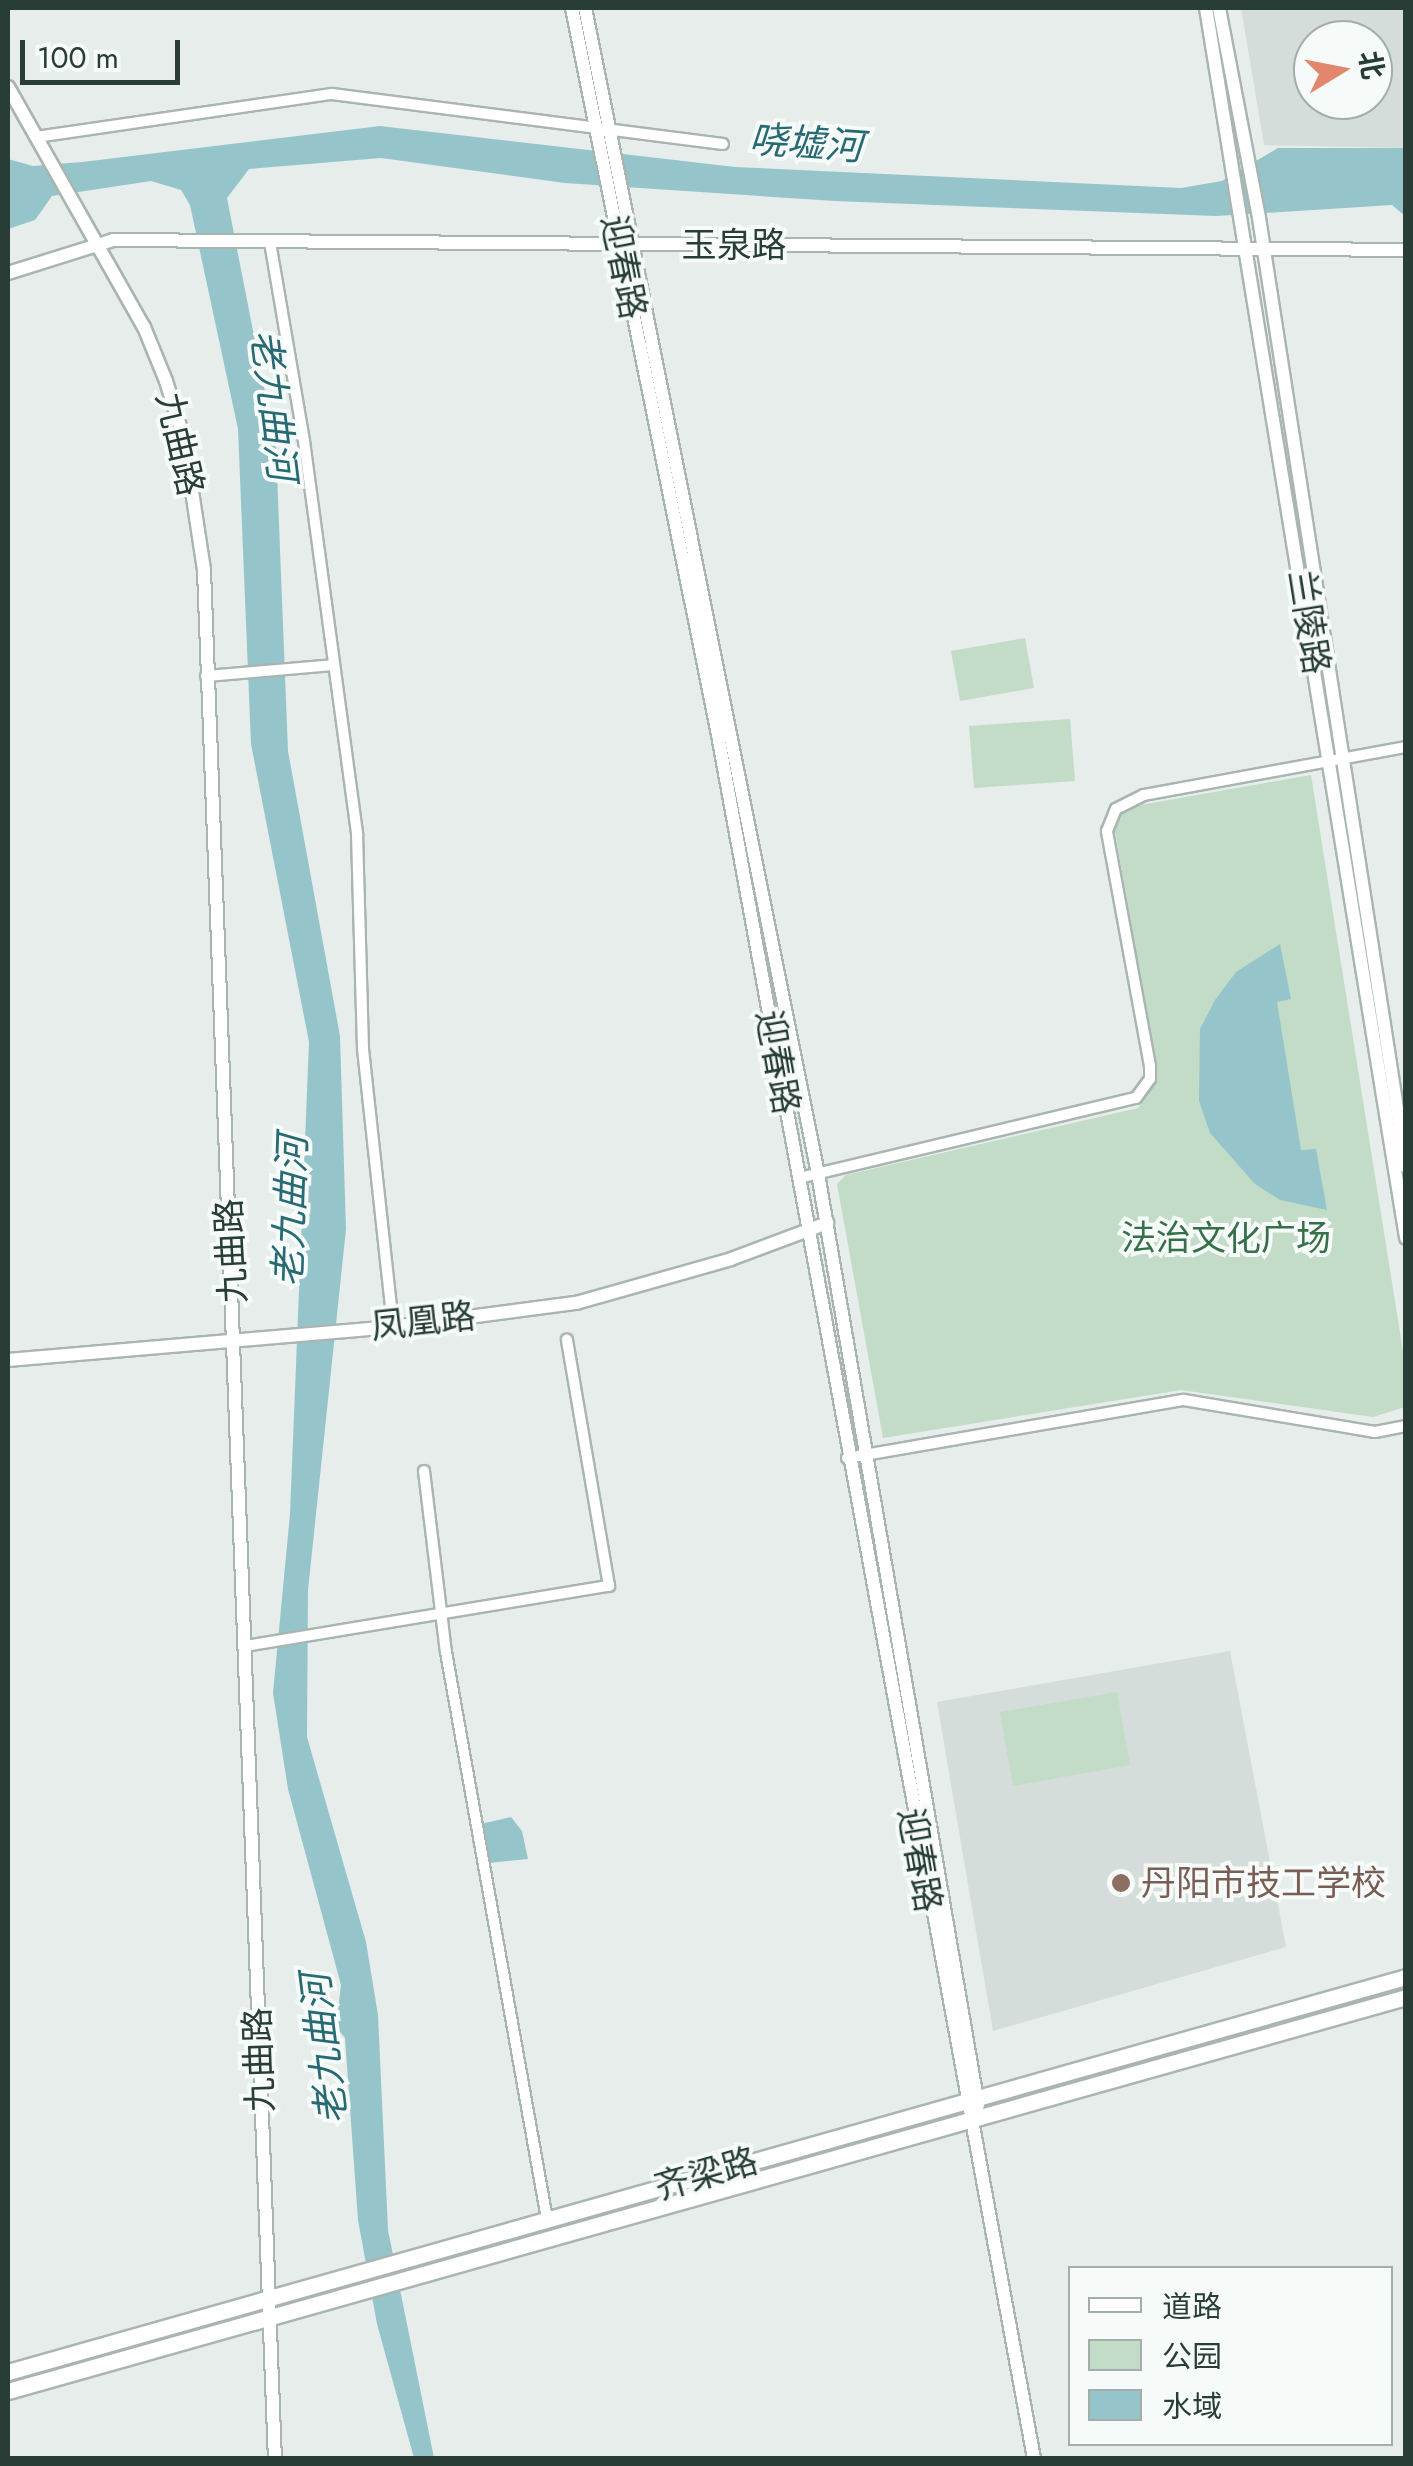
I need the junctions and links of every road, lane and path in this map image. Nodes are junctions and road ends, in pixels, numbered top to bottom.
1 (572, 8) edge
2 (585, 8) edge
3 (1206, 8) edge
4 (1219, 8) edge
5 (10, 95) edge
6 (36, 137) junction
7 (606, 140) junction
8 (723, 144) dead end
9 (270, 242) junction
10 (96, 244) junction
11 (626, 244) junction
12 (1248, 248) junction
13 (1264, 248) junction
14 (1406, 250) edge
15 (8, 273) edge
16 (334, 666) junction
17 (206, 676) junction
18 (1406, 747) edge
19 (1336, 760) junction
20 (1406, 1166) edge
21 (818, 1174) junction
22 (799, 1178) junction
23 (827, 1223) junction
24 (808, 1230) junction
25 (1406, 1238) edge
26 (394, 1327) junction
27 (235, 1340) junction
28 (567, 1340) dead end
29 (8, 1360) edge
30 (1406, 1426) edge
31 (862, 1456) junction
32 (847, 1458) junction
33 (424, 1470) dead end
34 (444, 1614) junction
35 (245, 1646) junction
36 (1406, 1976) edge
37 (1406, 1997) edge
38 (972, 2098) junction
39 (976, 2118) junction
40 (656, 2188) junction
41 (660, 2206) junction
42 (547, 2219) junction
43 (270, 2298) junction
44 (270, 2317) junction
45 (8, 2372) edge
46 (8, 2391) edge
47 (276, 2458) edge
48 (1034, 2458) edge

1 - 7 street, 迎春路
2 - 7 street, 迎春路
3 - 12 street, 兰陵路
4 - 13 street, 兰陵路
5 - 6 street, 九曲路
6 - 7 street
6 - 10 street, 九曲路
7 - 8 street
7 - 11 street, 迎春路
9 - 10 street, 玉泉路
9 - 11 street, 玉泉路
9 - 16 street
10 - 15 street, 玉泉路
10 - 17 street, 九曲路
11 - 12 street, 玉泉路
11 - 21 street, 迎春路
11 - 22 street, 迎春路
12 - 13 street, 玉泉路
12 - 19 street, 兰陵路
13 - 14 street, 玉泉路
13 - 19 street, 兰陵路
16 - 17 street
16 - 26 street
17 - 27 street, 九曲路
18 - 19 street
19 - 20 street, 兰陵路
19 - 21 street
19 - 25 street, 兰陵路
21 - 22 street
21 - 23 street, 迎春路
22 - 24 street, 迎春路
23 - 24 street, 凤凰路
23 - 31 street, 迎春路
24 - 26 street, 凤凰路
24 - 32 street, 迎春路
26 - 27 street, 凤凰路
27 - 29 street, 凤凰路
27 - 35 street, 九曲路
28 - 34 street
30 - 31 street
31 - 32 street
31 - 38 street, 迎春路
32 - 38 street, 迎春路
33 - 34 street
34 - 35 street
34 - 42 street
35 - 43 street, 九曲路
36 - 38 main road, 齐梁路
37 - 39 main road, 齐梁路
38 - 39 street, 迎春路
38 - 40 main road, 齐梁路
39 - 41 main road, 齐梁路
39 - 48 street, 迎春路
40 - 41 main road
40 - 42 main road, 齐梁路
41 - 44 main road, 齐梁路
42 - 43 main road, 齐梁路
43 - 44 street, 九曲路
43 - 45 main road, 齐梁路
44 - 46 main road, 齐梁路
44 - 47 street, 九曲路

